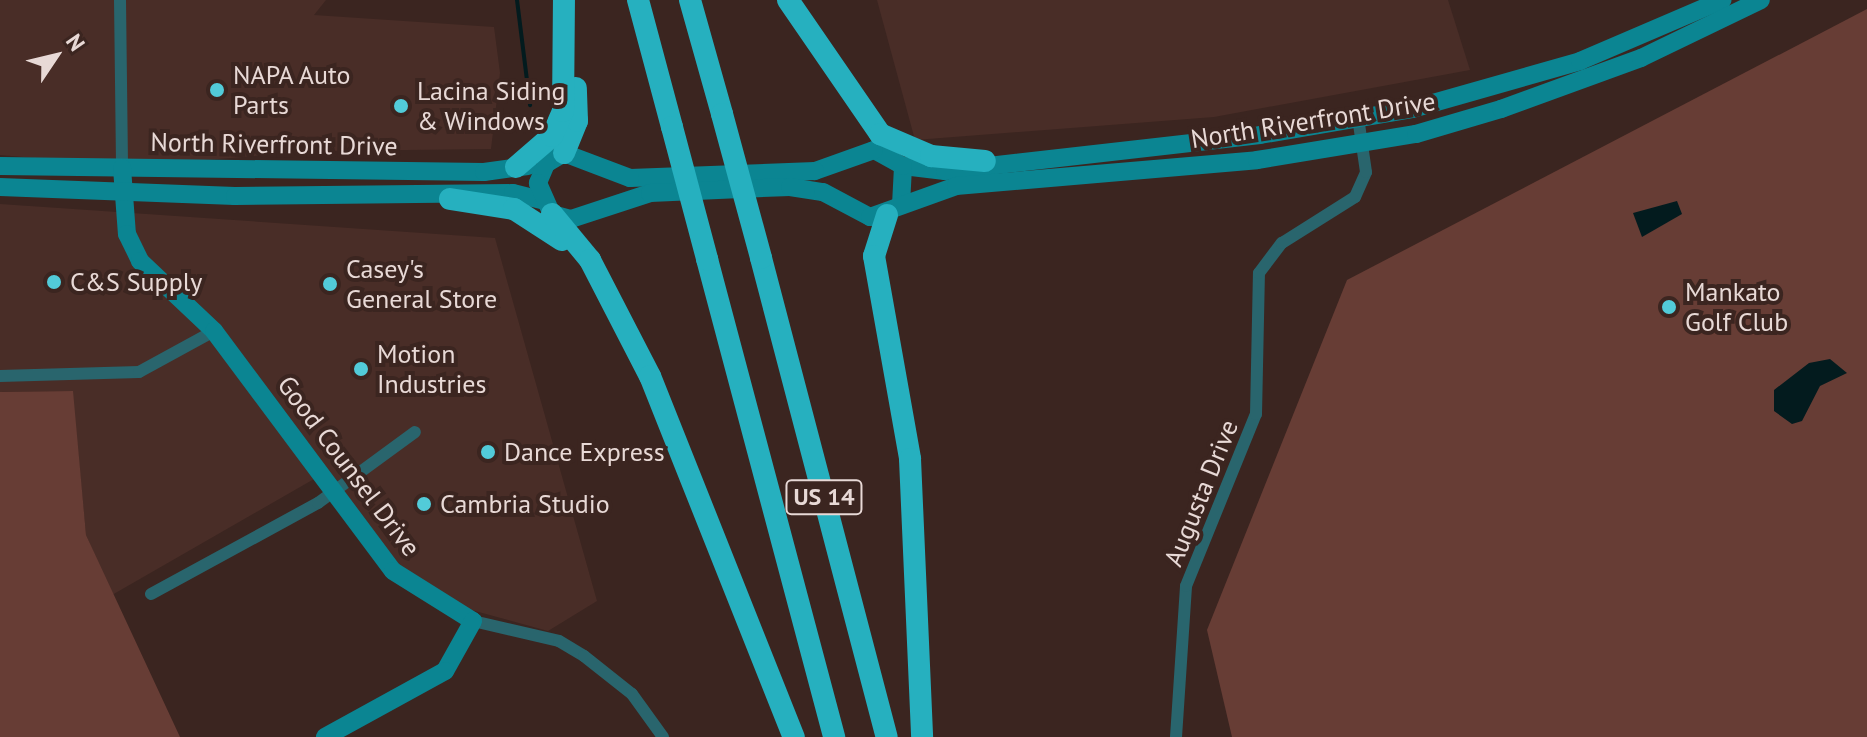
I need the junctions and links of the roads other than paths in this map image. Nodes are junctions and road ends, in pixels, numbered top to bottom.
1 (120, 0) edge
2 (564, 0) edge
3 (638, 0) edge
4 (690, 0) edge
5 (788, 0) edge
6 (1722, 0) edge
7 (1761, 0) edge
8 (569, 60) junction
9 (1358, 117) junction
10 (1363, 140) junction
11 (894, 154) junction
12 (555, 159) junction
13 (985, 161) joint
14 (0, 166) edge
15 (516, 167) junction
16 (122, 168) junction
17 (812, 180) junction
18 (0, 187) edge
19 (631, 187) junction
20 (122, 194) junction
21 (450, 199) junction
22 (547, 207) junction
23 (894, 210) junction
24 (612, 301) junction
25 (214, 331) junction
26 (0, 376) edge
27 (415, 432) dead end
28 (332, 493) junction
29 (151, 594) dead end
30 (473, 621) junction
31 (325, 737) edge
32 (663, 737) edge
33 (794, 737) edge
34 (834, 737) edge
35 (887, 737) edge
36 (922, 737) edge
37 (1176, 737) edge

1 - 16 street
2 - 8 highway
3 - 34 highway, US 14, bridge
4 - 35 highway, US 14, bridge
5 - 11 highway
6 - 9 main road, North Riverfront Drive
7 - 10 main road, North Riverfront Drive
8 - 12 highway
8 - 15 highway
9 - 10 street
9 - 13 main road, North Riverfront Drive
10 - 23 main road, North Riverfront Drive
10 - 37 street, Augusta Drive
11 - 13 highway
11 - 17 main road
11 - 23 main road
12 - 15 main road, North Riverfront Drive
12 - 19 main road
12 - 22 main road
14 - 16 main road, North Riverfront Drive
15 - 16 main road, North Riverfront Drive
16 - 20 main road, Good Counsel Drive
17 - 19 main road
17 - 23 main road
18 - 20 main road, North Riverfront Drive
19 - 22 main road, North Riverfront Drive
20 - 21 main road, North Riverfront Drive
20 - 25 main road, Good Counsel Drive
21 - 22 main road, North Riverfront Drive
21 - 24 highway
22 - 24 highway
23 - 36 highway
24 - 33 highway
25 - 26 street
25 - 28 main road, Good Counsel Drive
27 - 28 street
28 - 29 street
28 - 30 main road, Good Counsel Drive
30 - 31 main road
30 - 32 street, Good Counsel Drive

